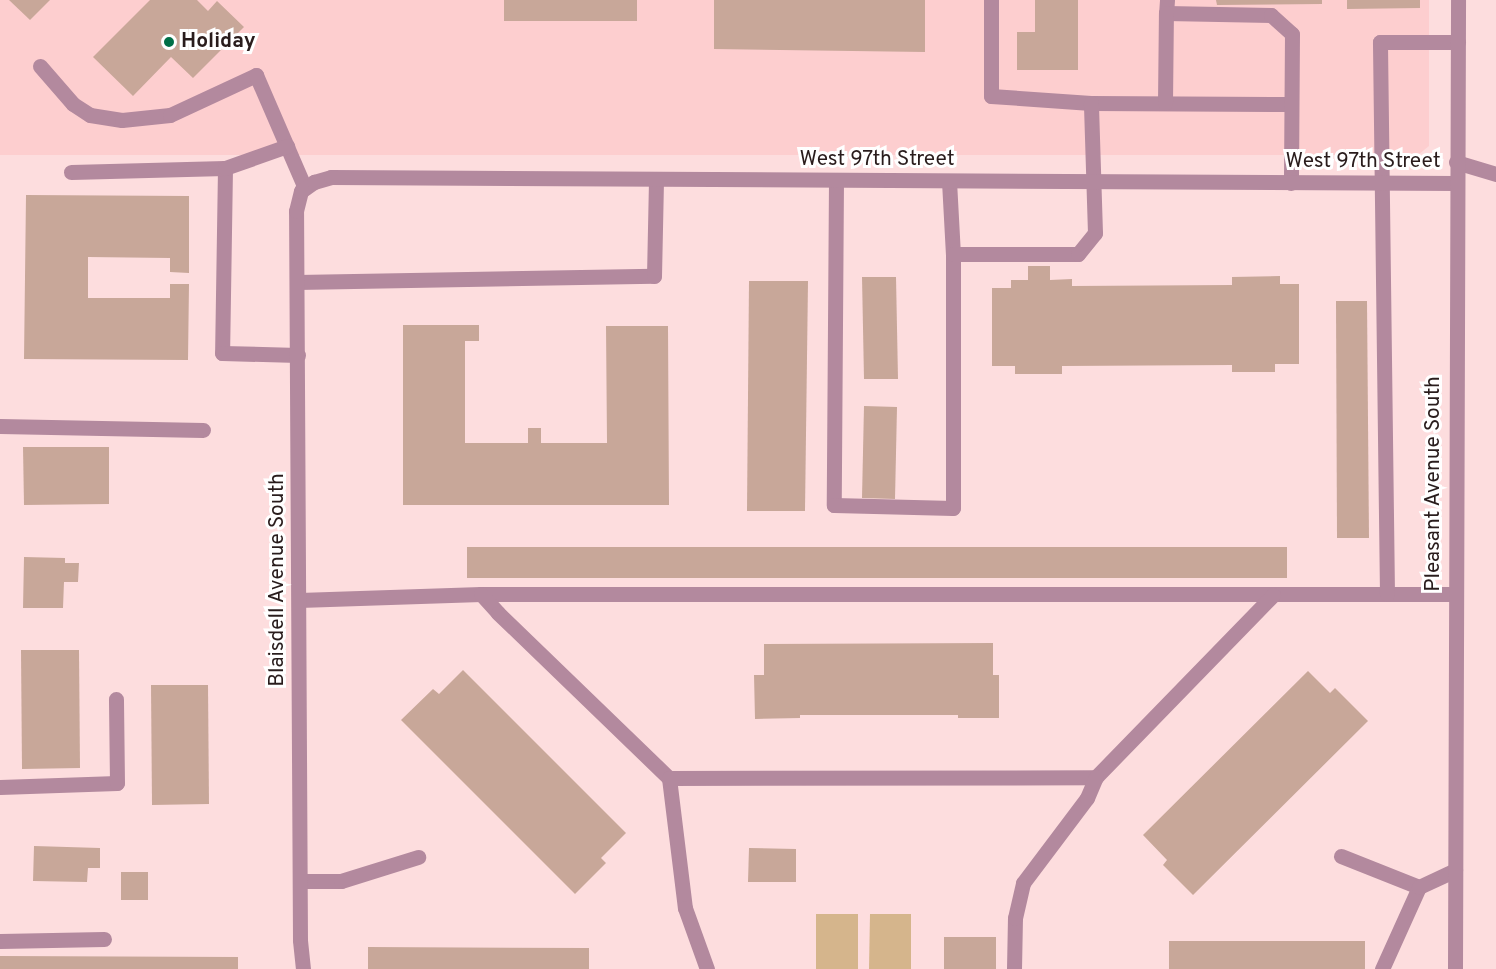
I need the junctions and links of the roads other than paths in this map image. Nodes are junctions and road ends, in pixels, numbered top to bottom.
1 (991, 0) edge
2 (1458, 0) edge
3 (1167, 7) edge
4 (1458, 42) junction
5 (40, 66) dead end
6 (1090, 103) junction
7 (1165, 103) junction
8 (1292, 104) junction
9 (287, 146) junction
10 (1456, 162) junction
11 (225, 168) junction
12 (71, 172) dead end
13 (1496, 174) edge
14 (656, 180) junction
15 (836, 181) junction
16 (949, 181) junction
17 (1093, 182) junction
18 (1292, 183) junction
19 (1456, 183) junction
20 (1383, 184) junction
21 (303, 189) junction
22 (952, 254) junction
23 (297, 282) junction
24 (298, 355) junction
25 (0, 426) edge
26 (203, 430) dead end
27 (481, 594) junction
28 (1387, 594) junction
29 (1455, 594) junction
30 (1273, 595) junction
31 (298, 600) junction
32 (116, 699) dead end
33 (1096, 777) junction
34 (669, 778) junction
35 (0, 787) edge
36 (1341, 856) dead end
37 (418, 857) dead end
38 (1455, 870) junction
39 (300, 881) junction
40 (1419, 887) junction
41 (104, 939) dead end
42 (0, 942) edge
43 (303, 969) edge
44 (707, 969) edge
45 (1014, 969) edge
46 (1382, 969) edge
47 (1455, 969) edge

1 - 6 street
2 - 4 street, Pleasant Avenue South
3 - 7 street
3 - 8 street
4 - 10 street, Pleasant Avenue South
4 - 20 street
5 - 9 street
6 - 7 street
6 - 17 street
7 - 8 street
8 - 18 street
9 - 11 street
9 - 21 street
10 - 13 street
10 - 19 street, Pleasant Avenue South
11 - 12 street
11 - 24 street
14 - 15 street, West 97th Street
14 - 21 street, West 97th Street
14 - 23 street
15 - 16 street, West 97th Street
15 - 22 street
16 - 17 street, West 97th Street
16 - 22 street
17 - 18 street, West 97th Street
17 - 22 street
18 - 20 street, West 97th Street
19 - 20 street, West 97th Street
19 - 29 street, Pleasant Avenue South
20 - 28 street
21 - 23 street, Blaisdell Avenue South
23 - 24 street, Blaisdell Avenue South
24 - 31 street, Blaisdell Avenue South
25 - 26 street
27 - 30 street
27 - 31 street
27 - 34 street
28 - 29 street
28 - 30 street
29 - 38 street, Pleasant Avenue South
30 - 33 street
31 - 39 street, Blaisdell Avenue South
32 - 35 street
33 - 34 street
33 - 45 street
34 - 44 street
36 - 40 street
37 - 39 street
38 - 40 street
38 - 47 street, Pleasant Avenue South
39 - 43 street, Blaisdell Avenue South
40 - 46 street
41 - 42 street

